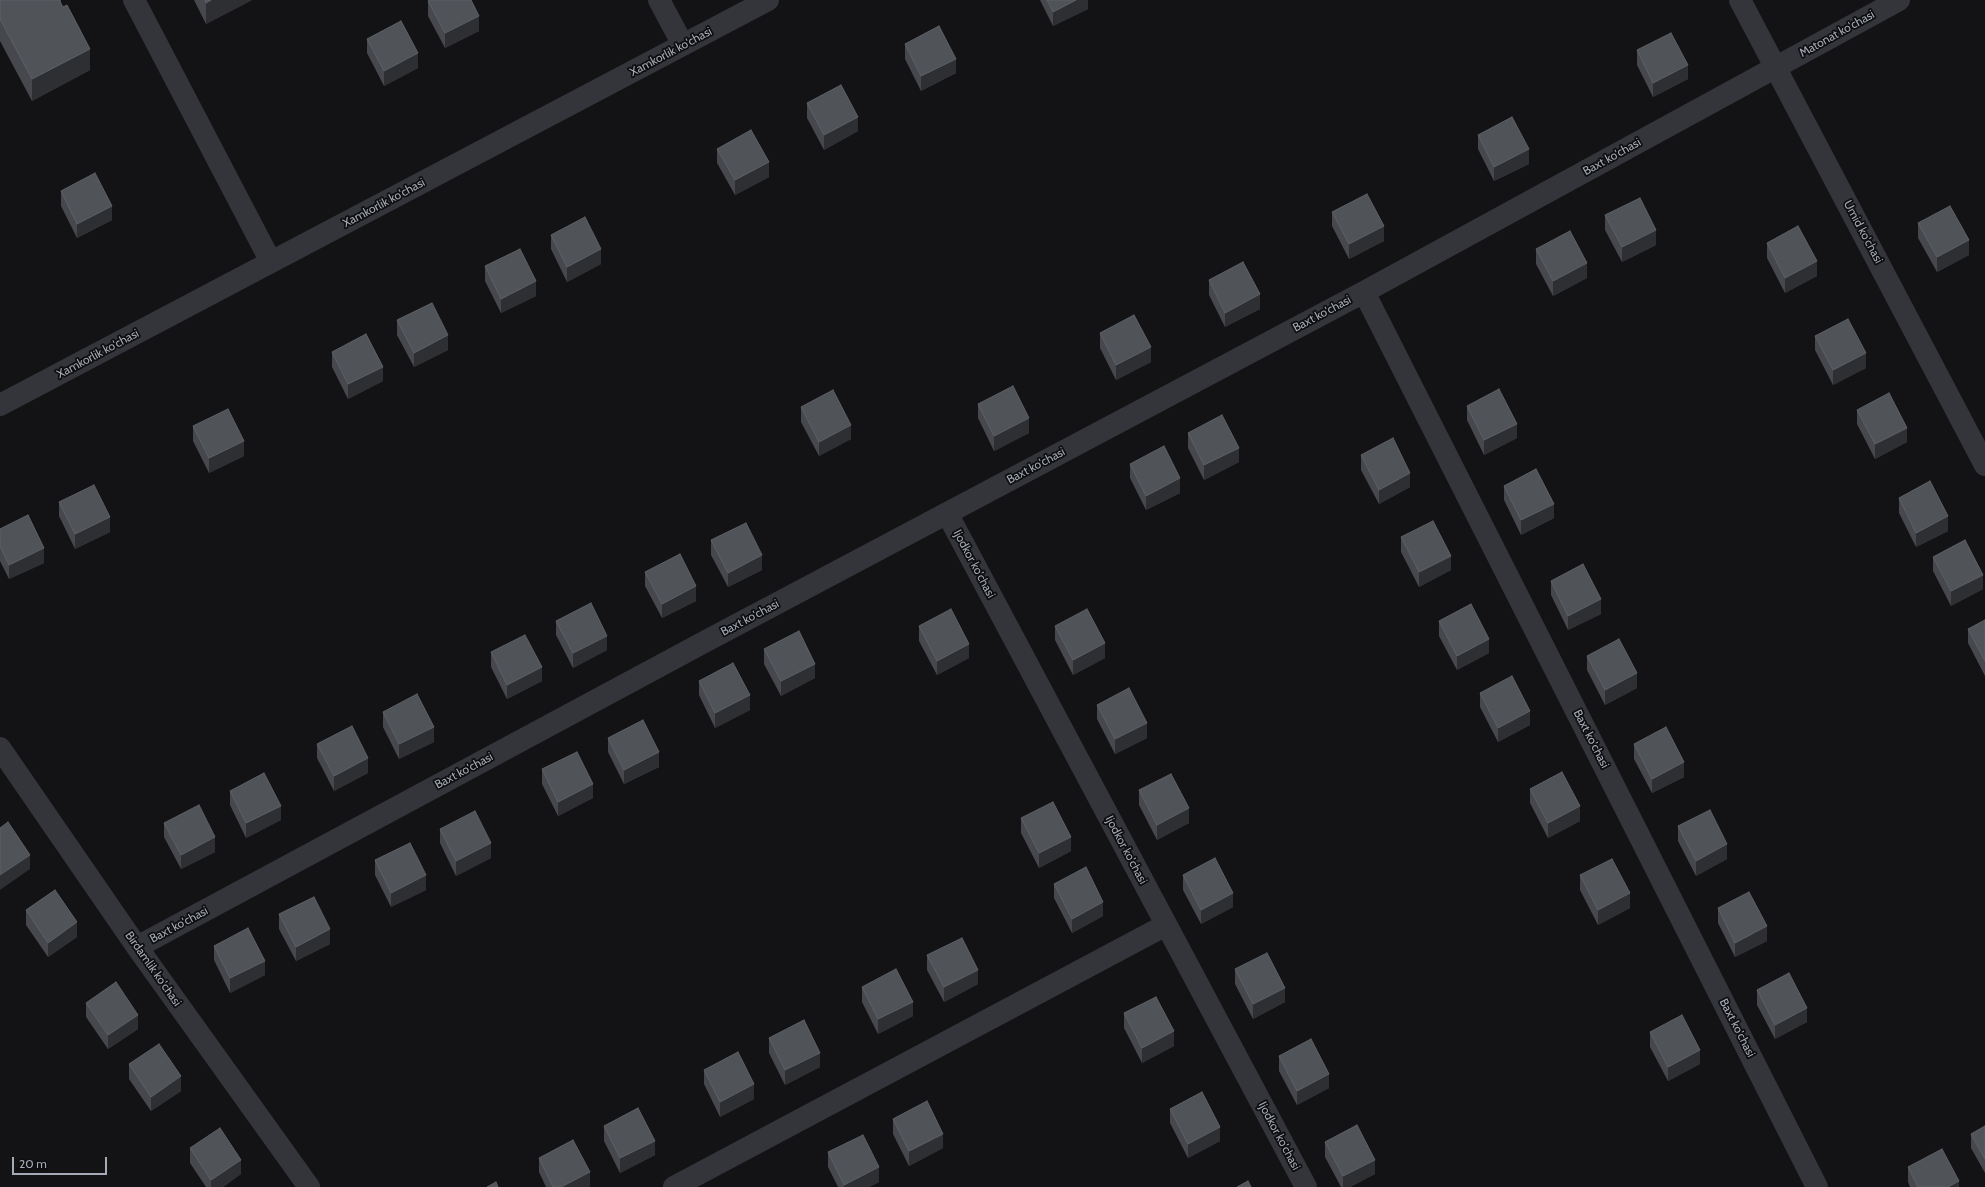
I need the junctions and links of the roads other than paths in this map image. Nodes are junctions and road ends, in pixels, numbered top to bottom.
1 (134, 0) edge
2 (659, 0) edge
3 (768, 0) edge
4 (1740, 0) edge
5 (1899, 0) edge
6 (683, 45) junction
7 (1775, 68) junction
8 (271, 262) junction
9 (1364, 292) junction
10 (0, 405) edge
11 (1985, 465) edge
12 (947, 514) junction
13 (0, 748) edge
14 (1166, 925) junction
15 (137, 948) junction
16 (309, 1187) edge
17 (674, 1187) edge
18 (1306, 1187) edge
19 (1817, 1187) edge

1 - 8 street
2 - 6 street
3 - 6 street, Xamkorlik ko'chasi
4 - 7 street, Umid ko'chasi
5 - 7 street, Matonat ko'chasi
6 - 8 street, Xamkorlik ko'chasi
7 - 9 street, Baxt ko'chasi
7 - 11 street, Umid ko'chasi
8 - 10 street, Xamkorlik ko'chasi
9 - 12 street, Baxt ko'chasi
9 - 19 street, Baxt ko'chasi
12 - 14 street, Ijodkor ko'chasi
12 - 15 street, Baxt ko'chasi
13 - 15 street, Birdamlik ko'chasi
14 - 17 street
14 - 18 street, Ijodkor ko'chasi
15 - 16 street, Birdamlik ko'chasi

